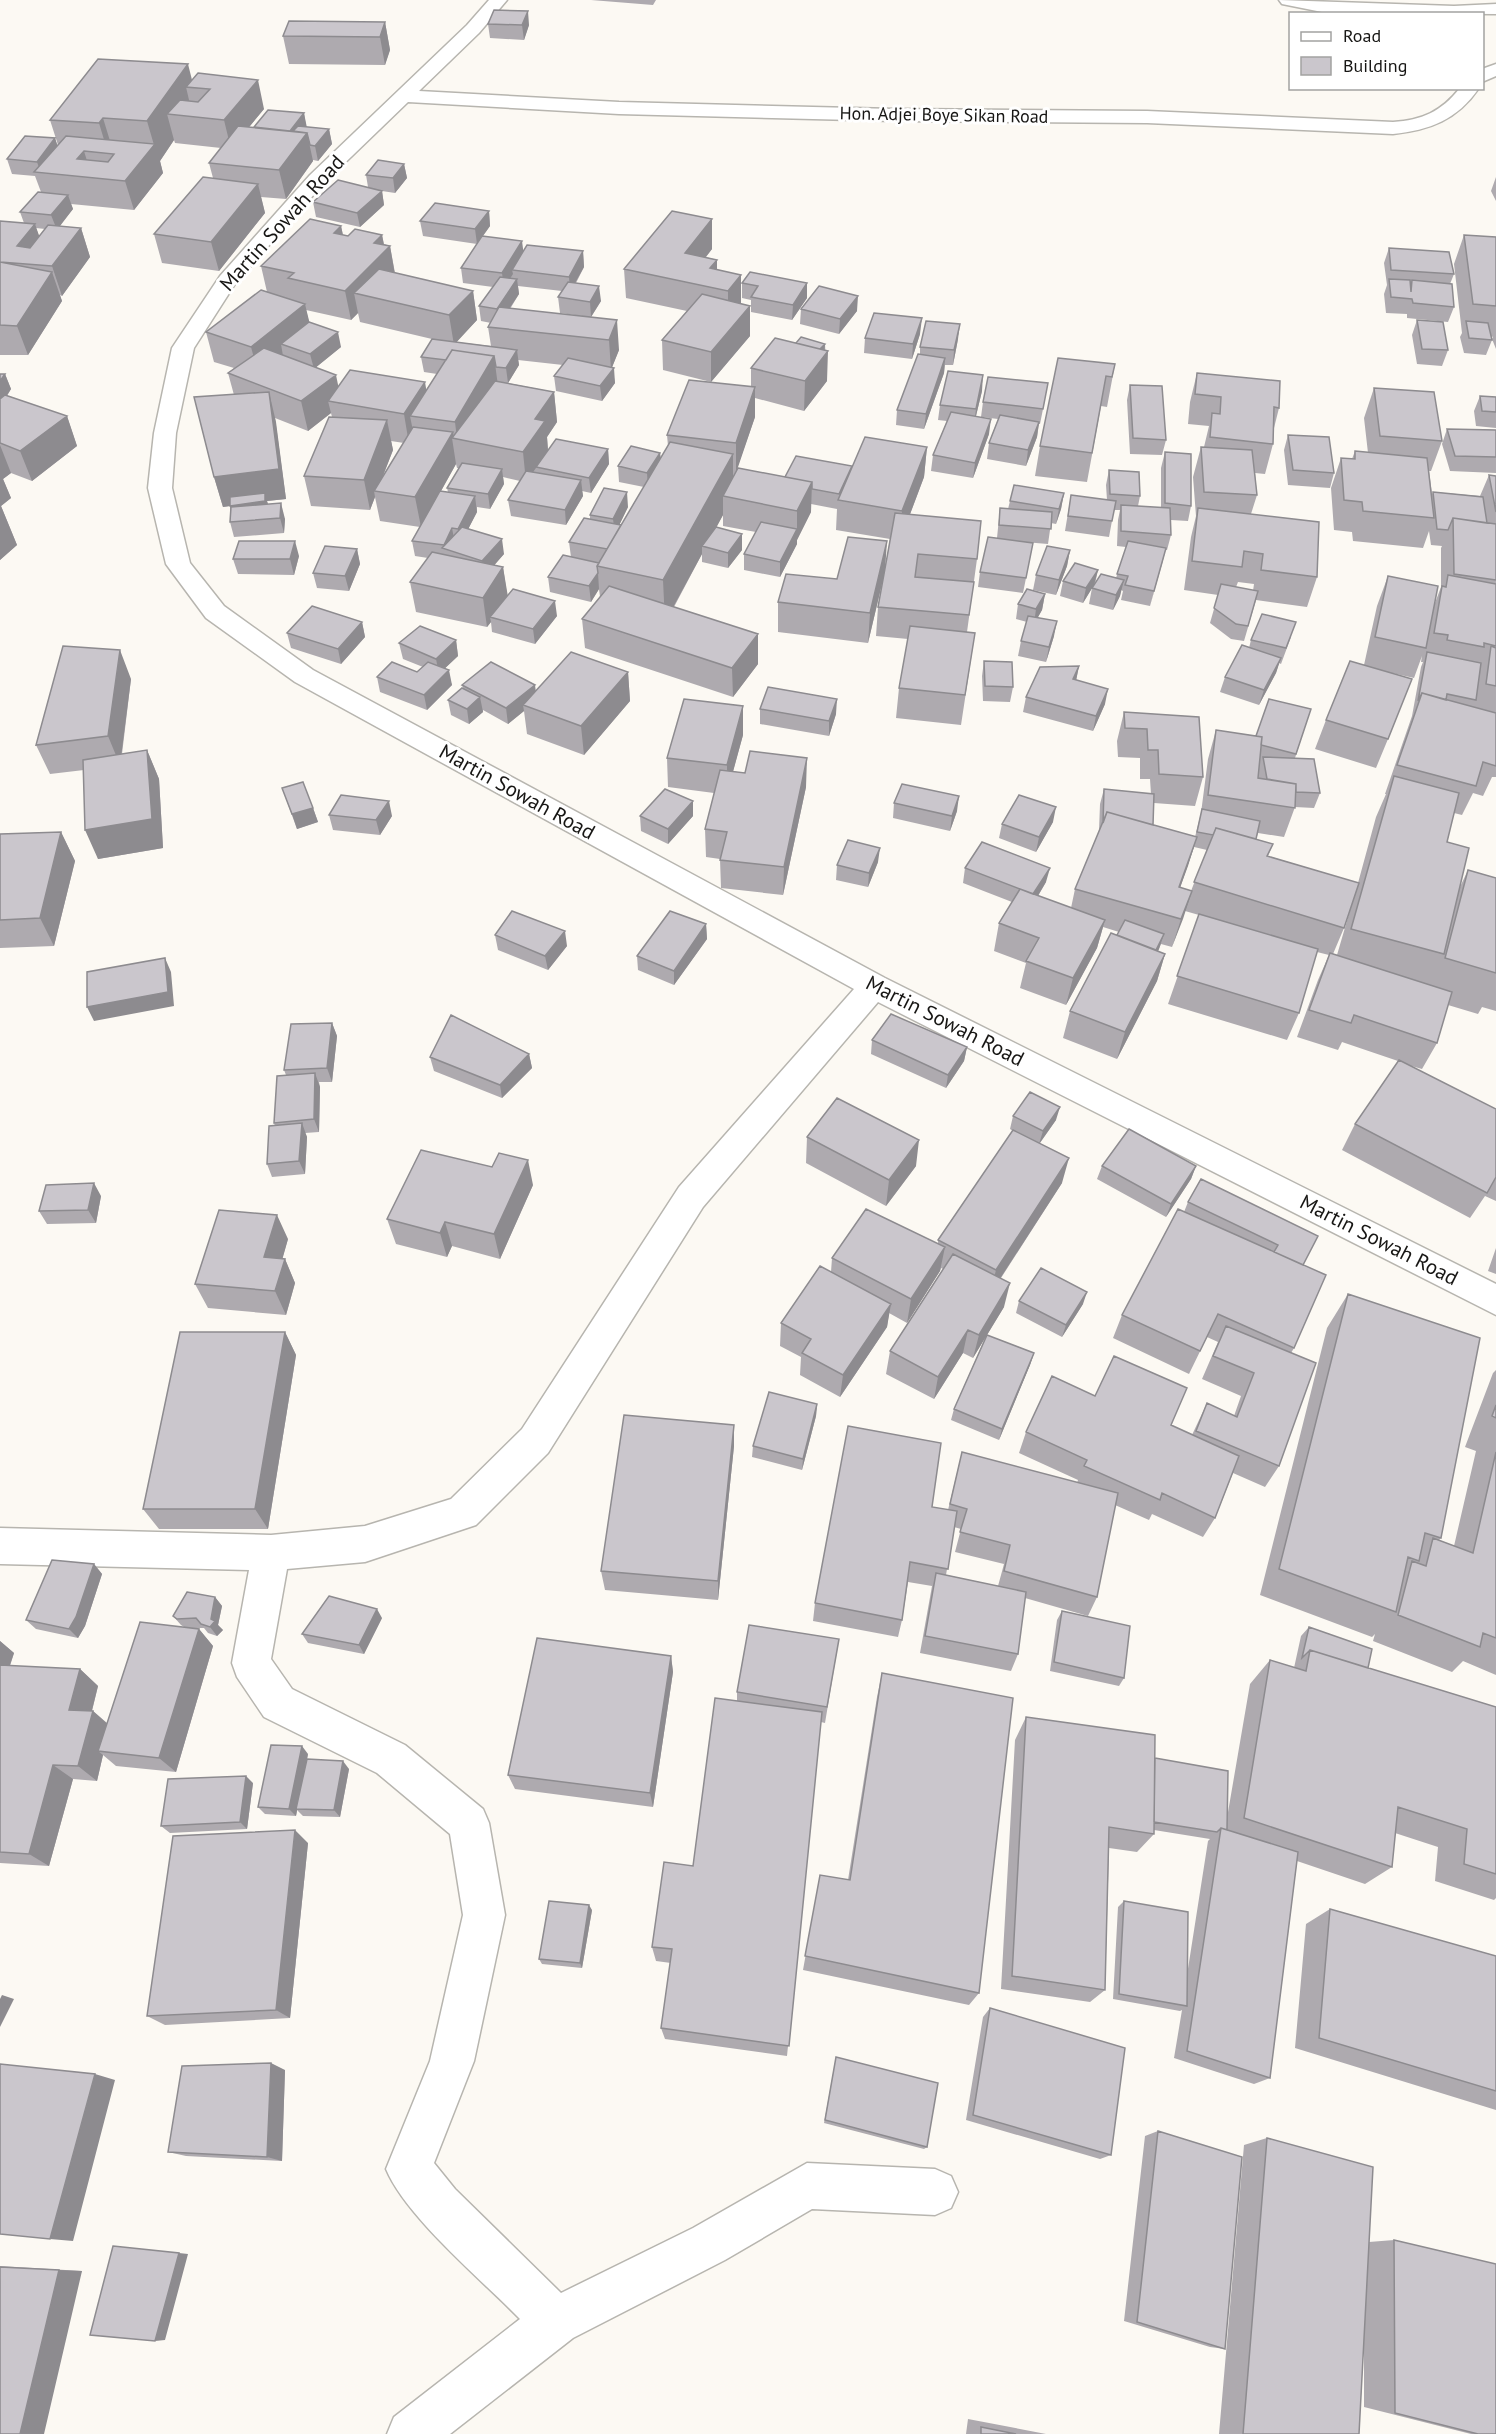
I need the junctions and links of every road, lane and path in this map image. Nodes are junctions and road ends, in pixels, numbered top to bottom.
1 (498, 0) edge
2 (1288, 0) edge
3 (1398, 5) edge
4 (1496, 9) edge
5 (1468, 90) edge
6 (404, 96) junction
7 (874, 986) junction
8 (1496, 1300) edge
9 (0, 1546) edge
10 (271, 1553) junction
11 (935, 2192) dead end
12 (556, 2321) junction
13 (411, 2434) edge

1 - 6 street, Martin Sowah Road
2 - 3 street
3 - 4 street
5 - 6 street, Hon. Adjei Boye Sikan Road
6 - 7 street, Martin Sowah Road
7 - 8 street, Martin Sowah Road
7 - 10 street
9 - 10 street
10 - 12 street
11 - 12 street
12 - 13 street

